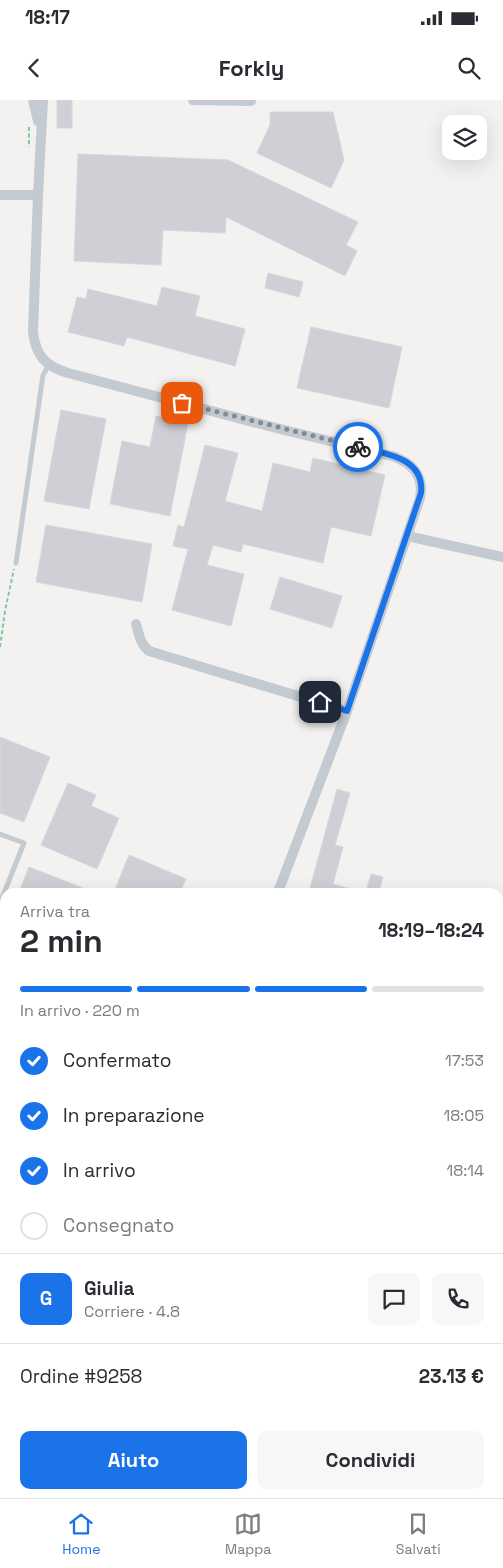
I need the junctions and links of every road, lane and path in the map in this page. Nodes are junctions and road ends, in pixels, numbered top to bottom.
1 (33, 100) edge
2 (43, 100) edge
3 (193, 100) edge
4 (251, 100) edge
5 (29, 123) dead end
6 (41, 134) junction
7 (30, 152) dead end
8 (0, 195) edge
9 (38, 195) junction
10 (49, 365) junction
11 (407, 536) junction
12 (503, 557) edge
13 (16, 563) joint
14 (136, 624) dead end
15 (0, 647) edge
16 (347, 711) junction
17 (0, 834) edge
18 (5, 888) edge
19 (280, 888) edge

1 - 6 street
2 - 6 street
3 - 4 street
5 - 7 path
6 - 9 street
8 - 9 street
9 - 10 street
10 - 11 street
10 - 13 lane
11 - 12 street
11 - 16 street
13 - 15 path
14 - 16 street
16 - 19 street
17 - 18 lane

